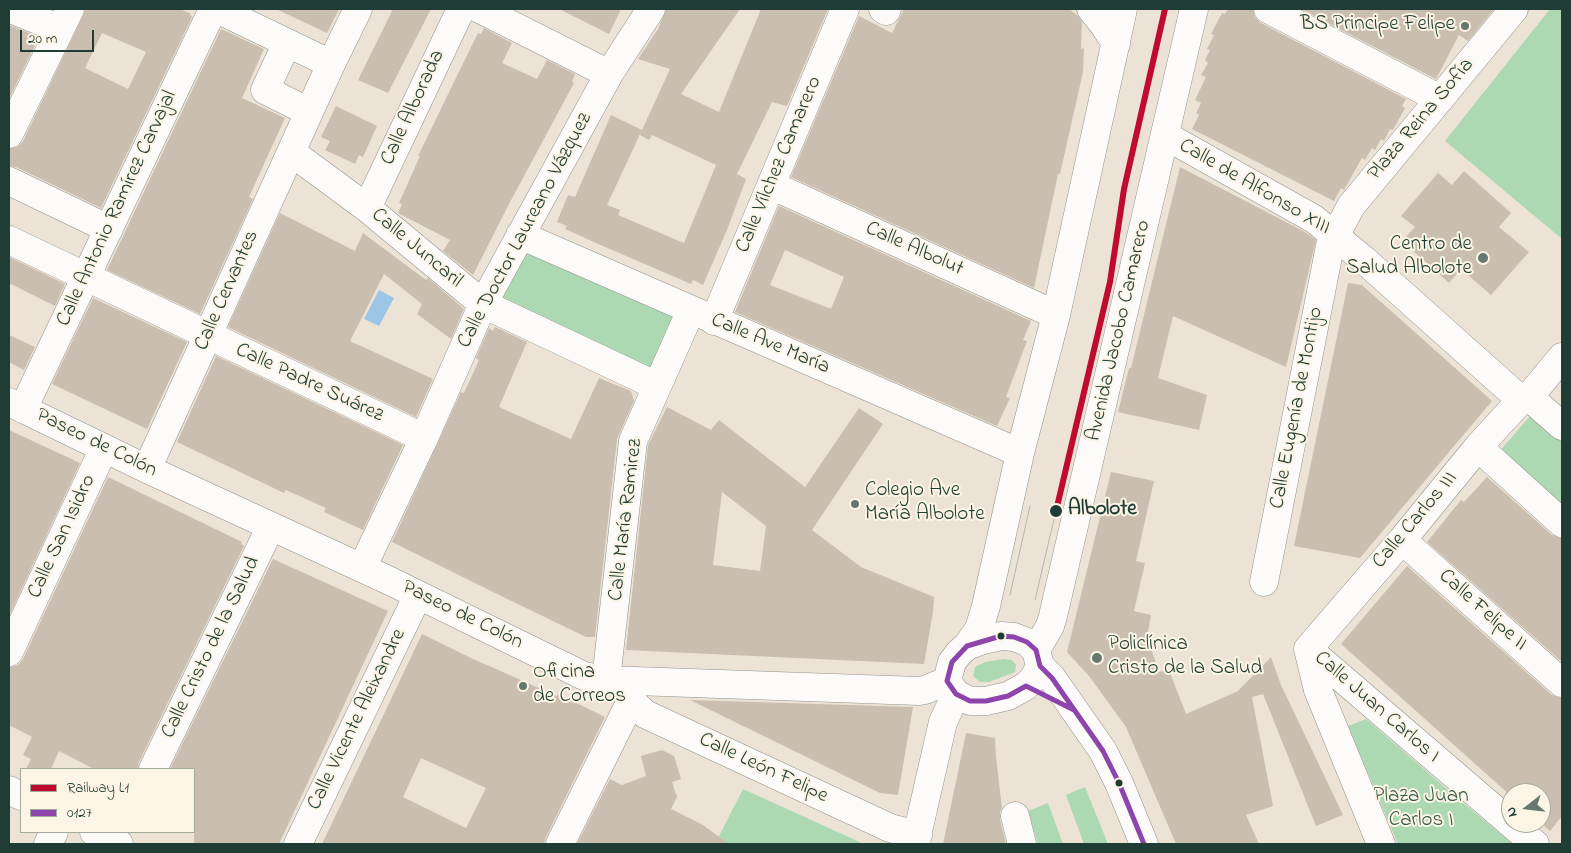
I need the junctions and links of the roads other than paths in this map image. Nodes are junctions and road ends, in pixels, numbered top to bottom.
1 (11, 9) edge
2 (213, 9) edge
3 (217, 9) edge
4 (358, 9) edge
5 (460, 9) edge
6 (480, 9) edge
7 (652, 9) edge
8 (845, 9) edge
9 (883, 9) edge
10 (887, 9) edge
11 (1090, 9) edge
12 (1123, 9) edge
13 (1194, 9) edge
14 (1268, 9) edge
15 (1514, 9) edge
16 (65, 19) edge
17 (288, 43) junction
18 (1116, 44) junction
19 (331, 64) junction
20 (609, 74) junction
21 (1440, 99) junction
22 (309, 112) junction
23 (9, 134) edge
24 (1166, 136) junction
25 (291, 152) junction
26 (9, 181) edge
27 (772, 185) junction
28 (367, 208) junction
29 (109, 229) junction
30 (520, 235) junction
31 (1336, 235) junction
32 (9, 240) edge
33 (86, 276) junction
34 (483, 304) junction
35 (1056, 315) junction
36 (702, 316) junction
37 (208, 336) junction
38 (1562, 357) edge
39 (657, 386) junction
40 (1525, 398) junction
41 (16, 405) edge
42 (1562, 426) edge
43 (424, 438) junction
44 (1478, 447) junction
45 (104, 448) junction
46 (1020, 453) junction
47 (147, 469) junction
48 (1562, 523) edge
49 (271, 526) junction
50 (1402, 540) junction
51 (362, 568) junction
52 (1264, 582) dead end
53 (418, 595) junction
54 (967, 646) junction
55 (1308, 650) junction
56 (9, 652) edge
57 (1034, 667) junction
58 (1562, 683) edge
59 (621, 687) junction
60 (952, 687) junction
61 (153, 768) edge
62 (1015, 816) dead end
63 (917, 840) edge
64 (298, 844) edge
65 (560, 844) edge
66 (1022, 844) edge
67 (1144, 844) edge
68 (1381, 844) edge
69 (1535, 844) edge

1 - 16 street
2 - 29 street, Calle Antonio Ramírez Carvajal
3 - 17 street
4 - 19 street, Calle Cervantes
5 - 28 street, Calle Alborada
6 - 20 street
7 - 20 street, Calle Doctor Laureano Vázquez
8 - 27 street, Calle Vílchez Camarero
9 - 10 street
11 - 18 street
12 - 18 street
13 - 24 street, Avenida Jacobo Camarero
14 - 21 street
15 - 21 street, Plaza Reina Sofía
16 - 23 street
17 - 19 street
17 - 22 street
18 - 35 street
19 - 22 street, Calle Cervantes
20 - 30 street, Calle Doctor Laureano Vázquez
21 - 31 street, Plaza Reina Sofía
22 - 25 street, Calle Cervantes
24 - 31 street, Calle de Alfonso XIII
24 - 57 street, Avenida Jacobo Camarero
25 - 28 street, Calle Juncaril
25 - 37 street, Calle Cervantes
26 - 29 street
27 - 35 street, Calle Albolut
27 - 36 street, Calle Vílchez Camarero
28 - 34 street, Calle Juncaril
29 - 33 street, Calle Antonio Ramírez Carvajal
30 - 34 street, Calle Doctor Laureano Vázquez
30 - 36 street, Calle Ave María
31 - 40 street, Calle de Alfonso XIII
31 - 52 street, Calle Eugenía de Montijo
32 - 33 street, Calle Padre Suárez
33 - 37 street, Calle Padre Suárez
33 - 41 street, Calle Antonio Ramírez Carvajal
34 - 39 street, Calle Juncaril
34 - 43 street, Calle Doctor Laureano Vázquez
35 - 46 street
36 - 39 street, Calle María Ramirez
36 - 46 street, Calle Ave María
37 - 43 street, Calle Padre Suárez
37 - 47 street, Calle Cervantes
38 - 40 street
39 - 59 street, Calle María Ramirez
40 - 42 street, Calle de Alfonso XIII
40 - 44 street, Calle Carlos III
41 - 45 street, Paseo de Colón
43 - 51 street, Calle Doctor Laureano Vázquez
44 - 48 street
44 - 50 street, Calle Carlos III
45 - 47 street, Paseo de Colón
45 - 56 street, Calle San Isidro
46 - 54 street
47 - 49 street, Paseo de Colón
49 - 51 street, Paseo de Colón
49 - 61 street, Calle Cristo de la Salud
50 - 55 street, Calle Carlos III
50 - 58 street, Calle Felipe II
51 - 53 street, Paseo de Colón
53 - 59 street, Paseo de Colón
53 - 64 street, Calle Vicente Aleixandre
54 - 57 street
54 - 60 street
55 - 68 street, Calle Juan Carlos I
55 - 69 street, Calle Juan Carlos I
57 - 60 street
57 - 67 street
59 - 60 street, Paseo de Colón
59 - 63 street, Calle León Felipe
59 - 65 street, Calle María Ramirez
60 - 63 street, Calle León Felipe
62 - 66 street

